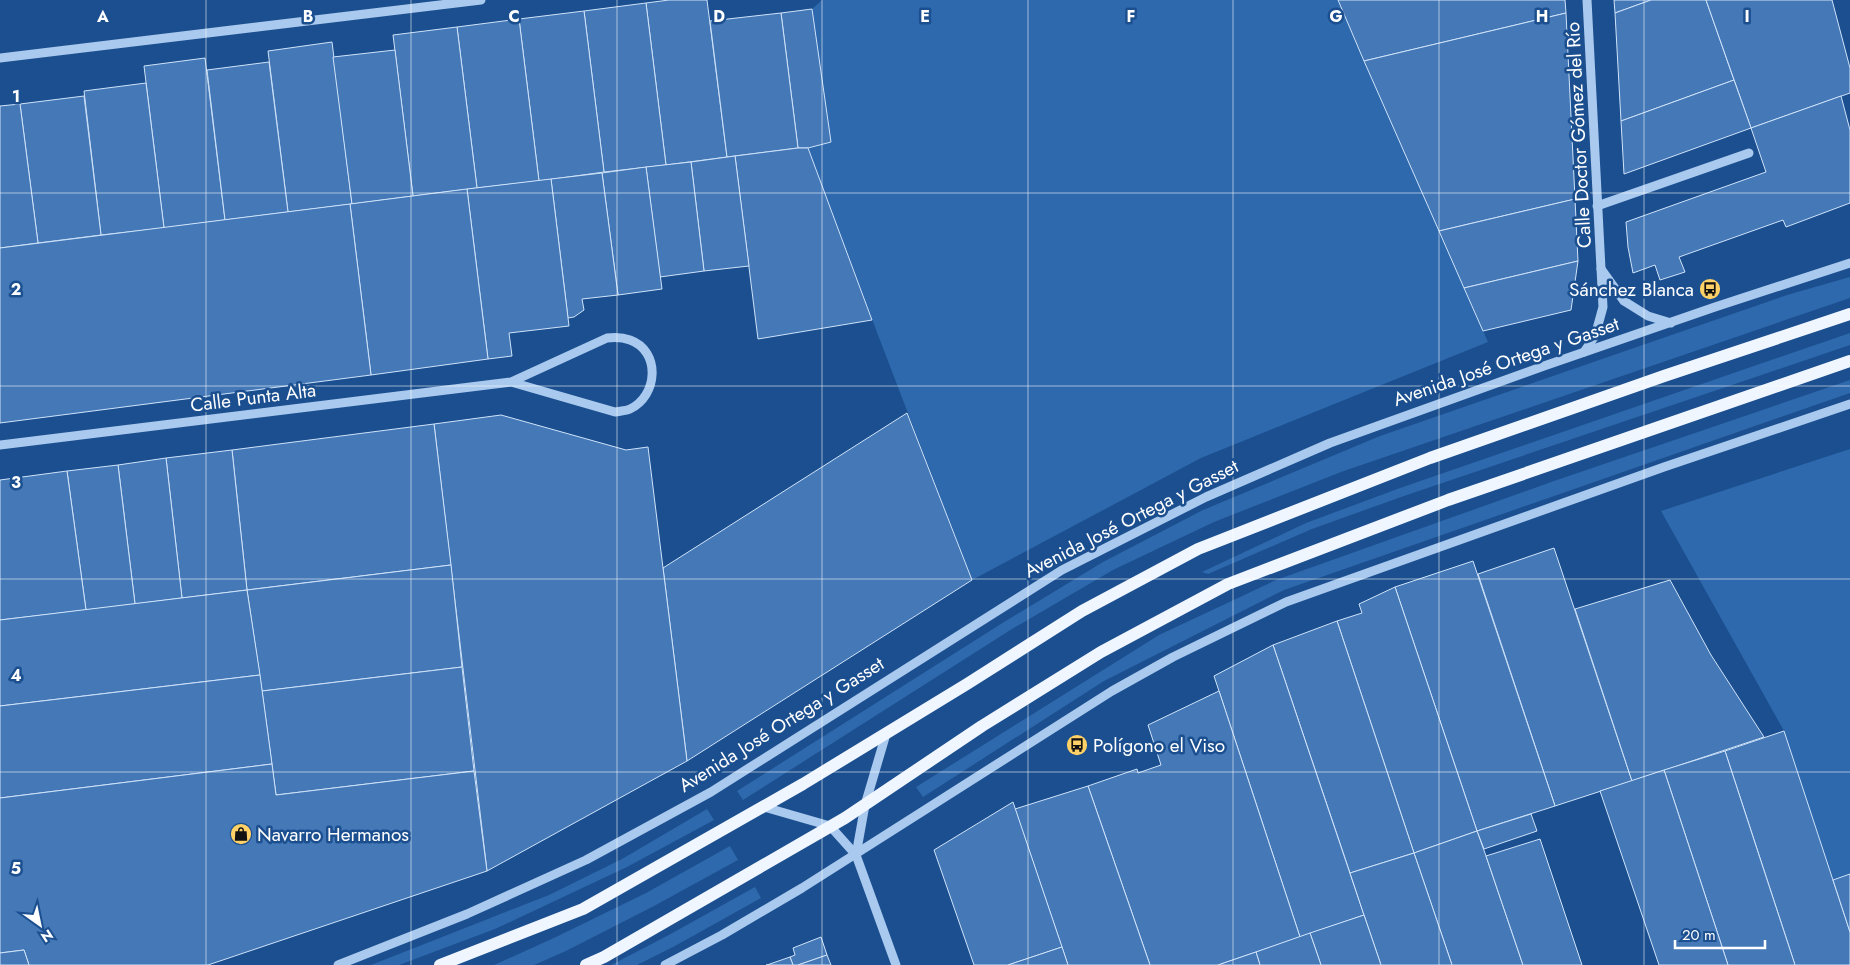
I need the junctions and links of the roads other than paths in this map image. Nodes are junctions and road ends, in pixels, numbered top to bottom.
1 (481, 0) edge
2 (1587, 0) edge
3 (0, 58) edge
4 (1749, 153) dead end
5 (1597, 206) junction
6 (1850, 263) edge
7 (1601, 269) junction
8 (1850, 314) edge
9 (1671, 323) junction
10 (1584, 352) junction
11 (1850, 361) edge
12 (511, 382) junction
13 (1850, 404) edge
14 (0, 445) edge
15 (886, 734) junction
16 (865, 804) junction
17 (764, 807) junction
18 (830, 826) junction
19 (856, 854) junction
20 (338, 965) edge
21 (440, 965) edge
22 (586, 965) edge
23 (665, 965) edge
24 (896, 965) edge

1 - 3 street
2 - 5 street, Calle Doctor Gómez del Río
4 - 5 street
5 - 7 street, Calle Doctor Gómez del Río
6 - 9 street, Avenida José Ortega y Gasset
7 - 9 street, Calle Doctor Gómez del Río
7 - 10 street, Calle Doctor Gómez del Río
8 - 15 main road
9 - 10 street, Avenida José Ortega y Gasset
10 - 20 street, Avenida José Ortega y Gasset
11 - 16 main road
12 - 12 street, Calle Punta Alta
12 - 14 street, Calle Punta Alta
13 - 19 street
15 - 16 street
15 - 17 main road
16 - 18 main road
16 - 19 street
17 - 18 street
17 - 21 main road
18 - 19 street
18 - 22 main road
19 - 23 street
19 - 24 street

